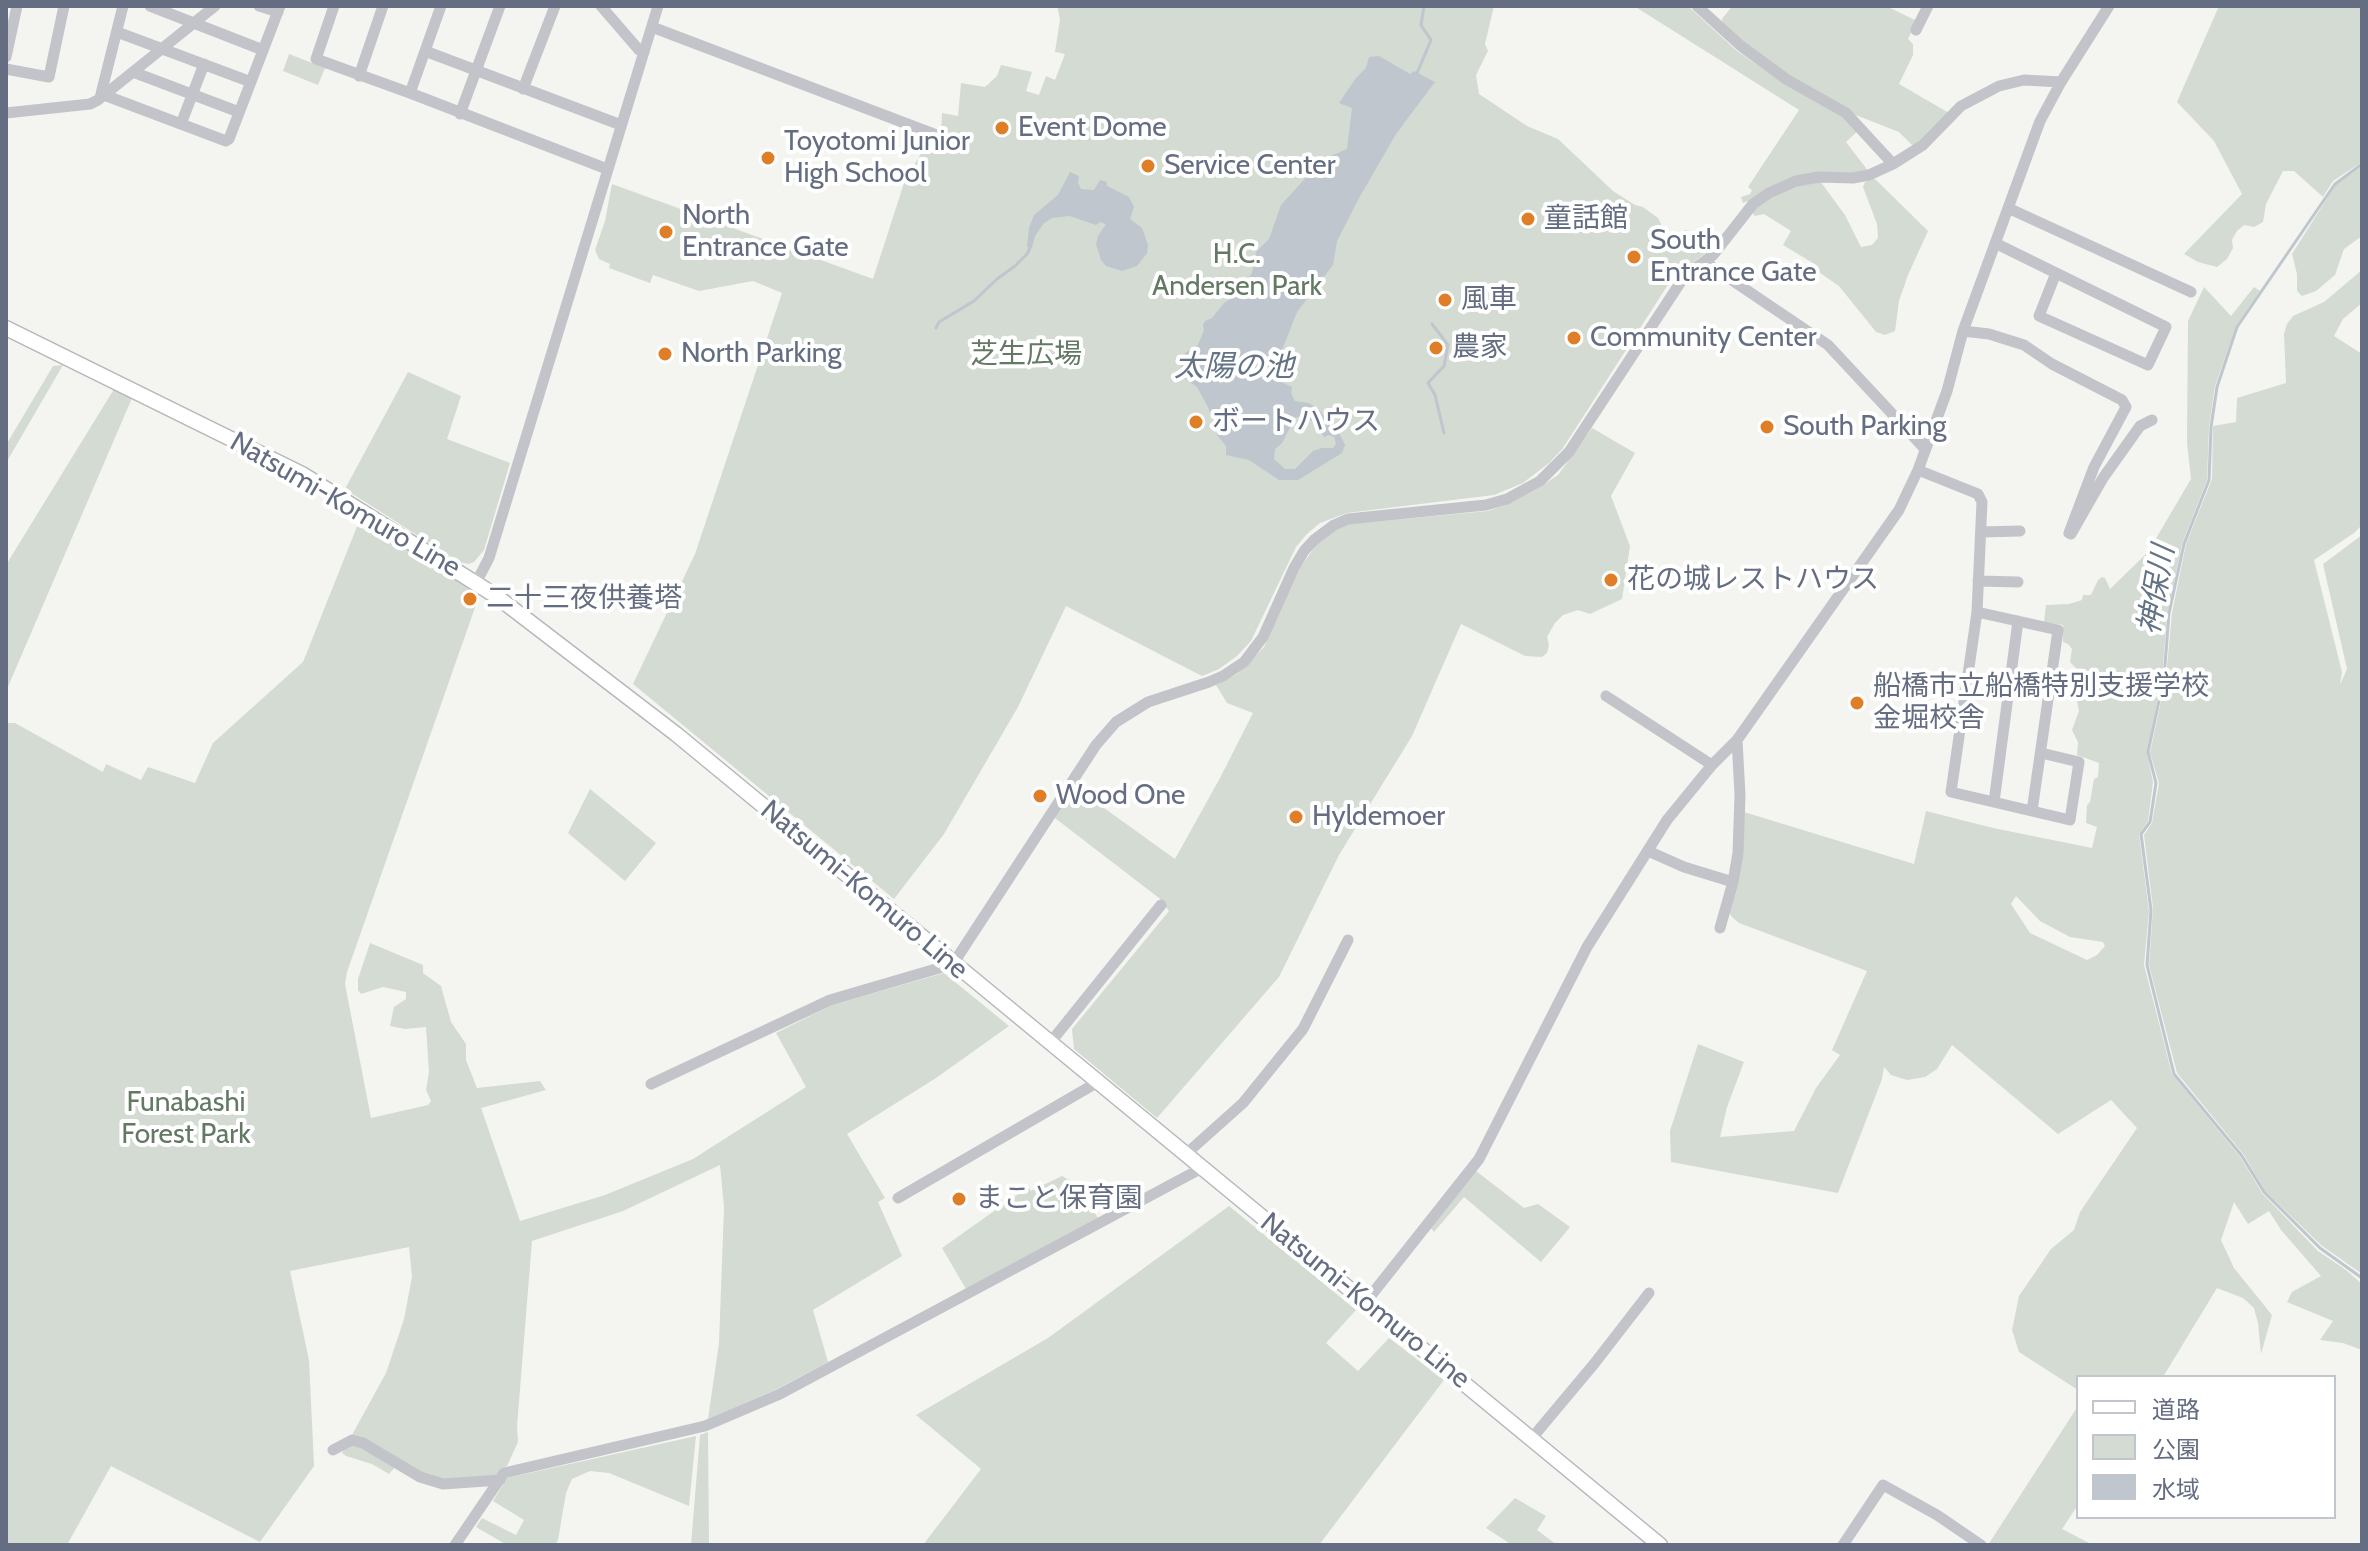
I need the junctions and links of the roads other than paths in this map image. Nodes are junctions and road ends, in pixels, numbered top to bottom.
1 (17, 6) edge
2 (64, 6) edge
3 (123, 6) edge
4 (150, 6) edge
5 (215, 6) edge
6 (259, 6) edge
7 (334, 6) edge
8 (383, 6) edge
9 (441, 6) edge
10 (500, 6) edge
11 (555, 6) edge
12 (601, 6) edge
13 (658, 6) edge
14 (1697, 6) edge
15 (1928, 6) edge
16 (2109, 6) edge
17 (279, 9) edge
18 (195, 22) junction
19 (652, 27) junction
20 (1916, 30) dead end
21 (117, 32) junction
22 (162, 48) junction
23 (263, 50) junction
24 (425, 51) junction
25 (644, 52) junction
26 (6, 57) edge
27 (204, 64) junction
28 (6, 69) edge
29 (476, 71) junction
30 (133, 72) junction
31 (359, 76) junction
32 (251, 82) junction
33 (2061, 82) junction
34 (523, 89) junction
35 (410, 93) junction
36 (193, 94) junction
37 (102, 97) junction
38 (239, 112) junction
39 (6, 113) edge
40 (460, 114) junction
41 (181, 124) junction
42 (621, 125) junction
43 (939, 136) dead end
44 (1893, 164) junction
45 (607, 169) junction
46 (2008, 208) junction
47 (1995, 243) junction
48 (1705, 262) junction
49 (2056, 273) junction
50 (2191, 292) dead end
51 (6, 328) edge
52 (1963, 331) junction
53 (2152, 420) dead end
54 (1925, 449) junction
55 (1918, 470) junction
56 (2020, 531) dead end
57 (1981, 532) junction
58 (1978, 581) junction
59 (2018, 582) dead end
60 (476, 583) junction
61 (1977, 612) junction
62 (2018, 621) junction
63 (1606, 696) dead end
64 (1737, 740) junction
65 (2041, 753) junction
66 (1712, 765) junction
67 (1994, 802) junction
68 (2032, 811) junction
69 (1648, 851) junction
70 (1733, 882) junction
71 (1161, 905) dead end
72 (1720, 928) dead end
73 (1348, 940) dead end
74 (953, 964) junction
75 (1050, 1043) junction
76 (1098, 1082) junction
77 (651, 1084) dead end
78 (1186, 1154) junction
79 (1202, 1168) junction
80 (898, 1198) dead end
81 (1649, 1293) dead end
82 (1365, 1303) junction
83 (1532, 1438) junction
84 (333, 1450) dead end
85 (500, 1480) junction
86 (455, 1545) edge
87 (1660, 1545) edge
88 (1843, 1545) edge
89 (1981, 1545) edge

1 - 26 street
2 - 28 street
3 - 21 street
4 - 18 street
5 - 18 street
6 - 17 street
7 - 31 street
8 - 31 street
9 - 24 street
10 - 29 street
11 - 34 street
12 - 25 street
13 - 19 street
14 - 44 street
15 - 20 street
16 - 33 street
17 - 23 street
18 - 22 street
18 - 23 street
19 - 25 street
19 - 43 street
21 - 22 street
21 - 37 street
22 - 27 street
22 - 30 street
23 - 32 street
24 - 29 street
24 - 35 street
25 - 42 street
27 - 32 street
27 - 36 street
29 - 34 street
29 - 40 street
30 - 36 street
30 - 37 street
31 - 35 street
32 - 38 street
33 - 44 street
33 - 46 street
34 - 42 street
35 - 40 street
36 - 38 street
36 - 41 street
37 - 39 street
37 - 41 street
38 - 41 street
40 - 45 street
42 - 45 street
44 - 48 street
45 - 60 street
46 - 47 street
46 - 50 street
47 - 49 street
47 - 52 street
48 - 54 street
48 - 74 street
49 - 49 street
51 - 60 main road, Natsumi-Komuro Line
52 - 53 street
52 - 54 street
54 - 55 street
55 - 57 street
55 - 64 street
56 - 57 street
57 - 58 street
58 - 59 street
58 - 61 street
60 - 74 main road, Natsumi-Komuro Line
61 - 62 street
61 - 67 street
62 - 65 street
62 - 67 street
63 - 66 street
64 - 66 street
64 - 70 street
65 - 68 street
65 - 68 street
66 - 69 street
67 - 68 street
69 - 70 street
69 - 82 street
70 - 72 street
71 - 75 street
73 - 78 street
74 - 75 main road, Natsumi-Komuro Line
74 - 77 street
75 - 76 main road, Natsumi-Komuro Line
76 - 78 main road, Natsumi-Komuro Line
76 - 80 street
78 - 79 main road, Natsumi-Komuro Line
79 - 82 main road, Natsumi-Komuro Line
79 - 85 street
81 - 83 street
82 - 83 main road, Natsumi-Komuro Line
83 - 87 main road, Natsumi-Komuro Line
84 - 85 street
85 - 86 street
88 - 89 street

